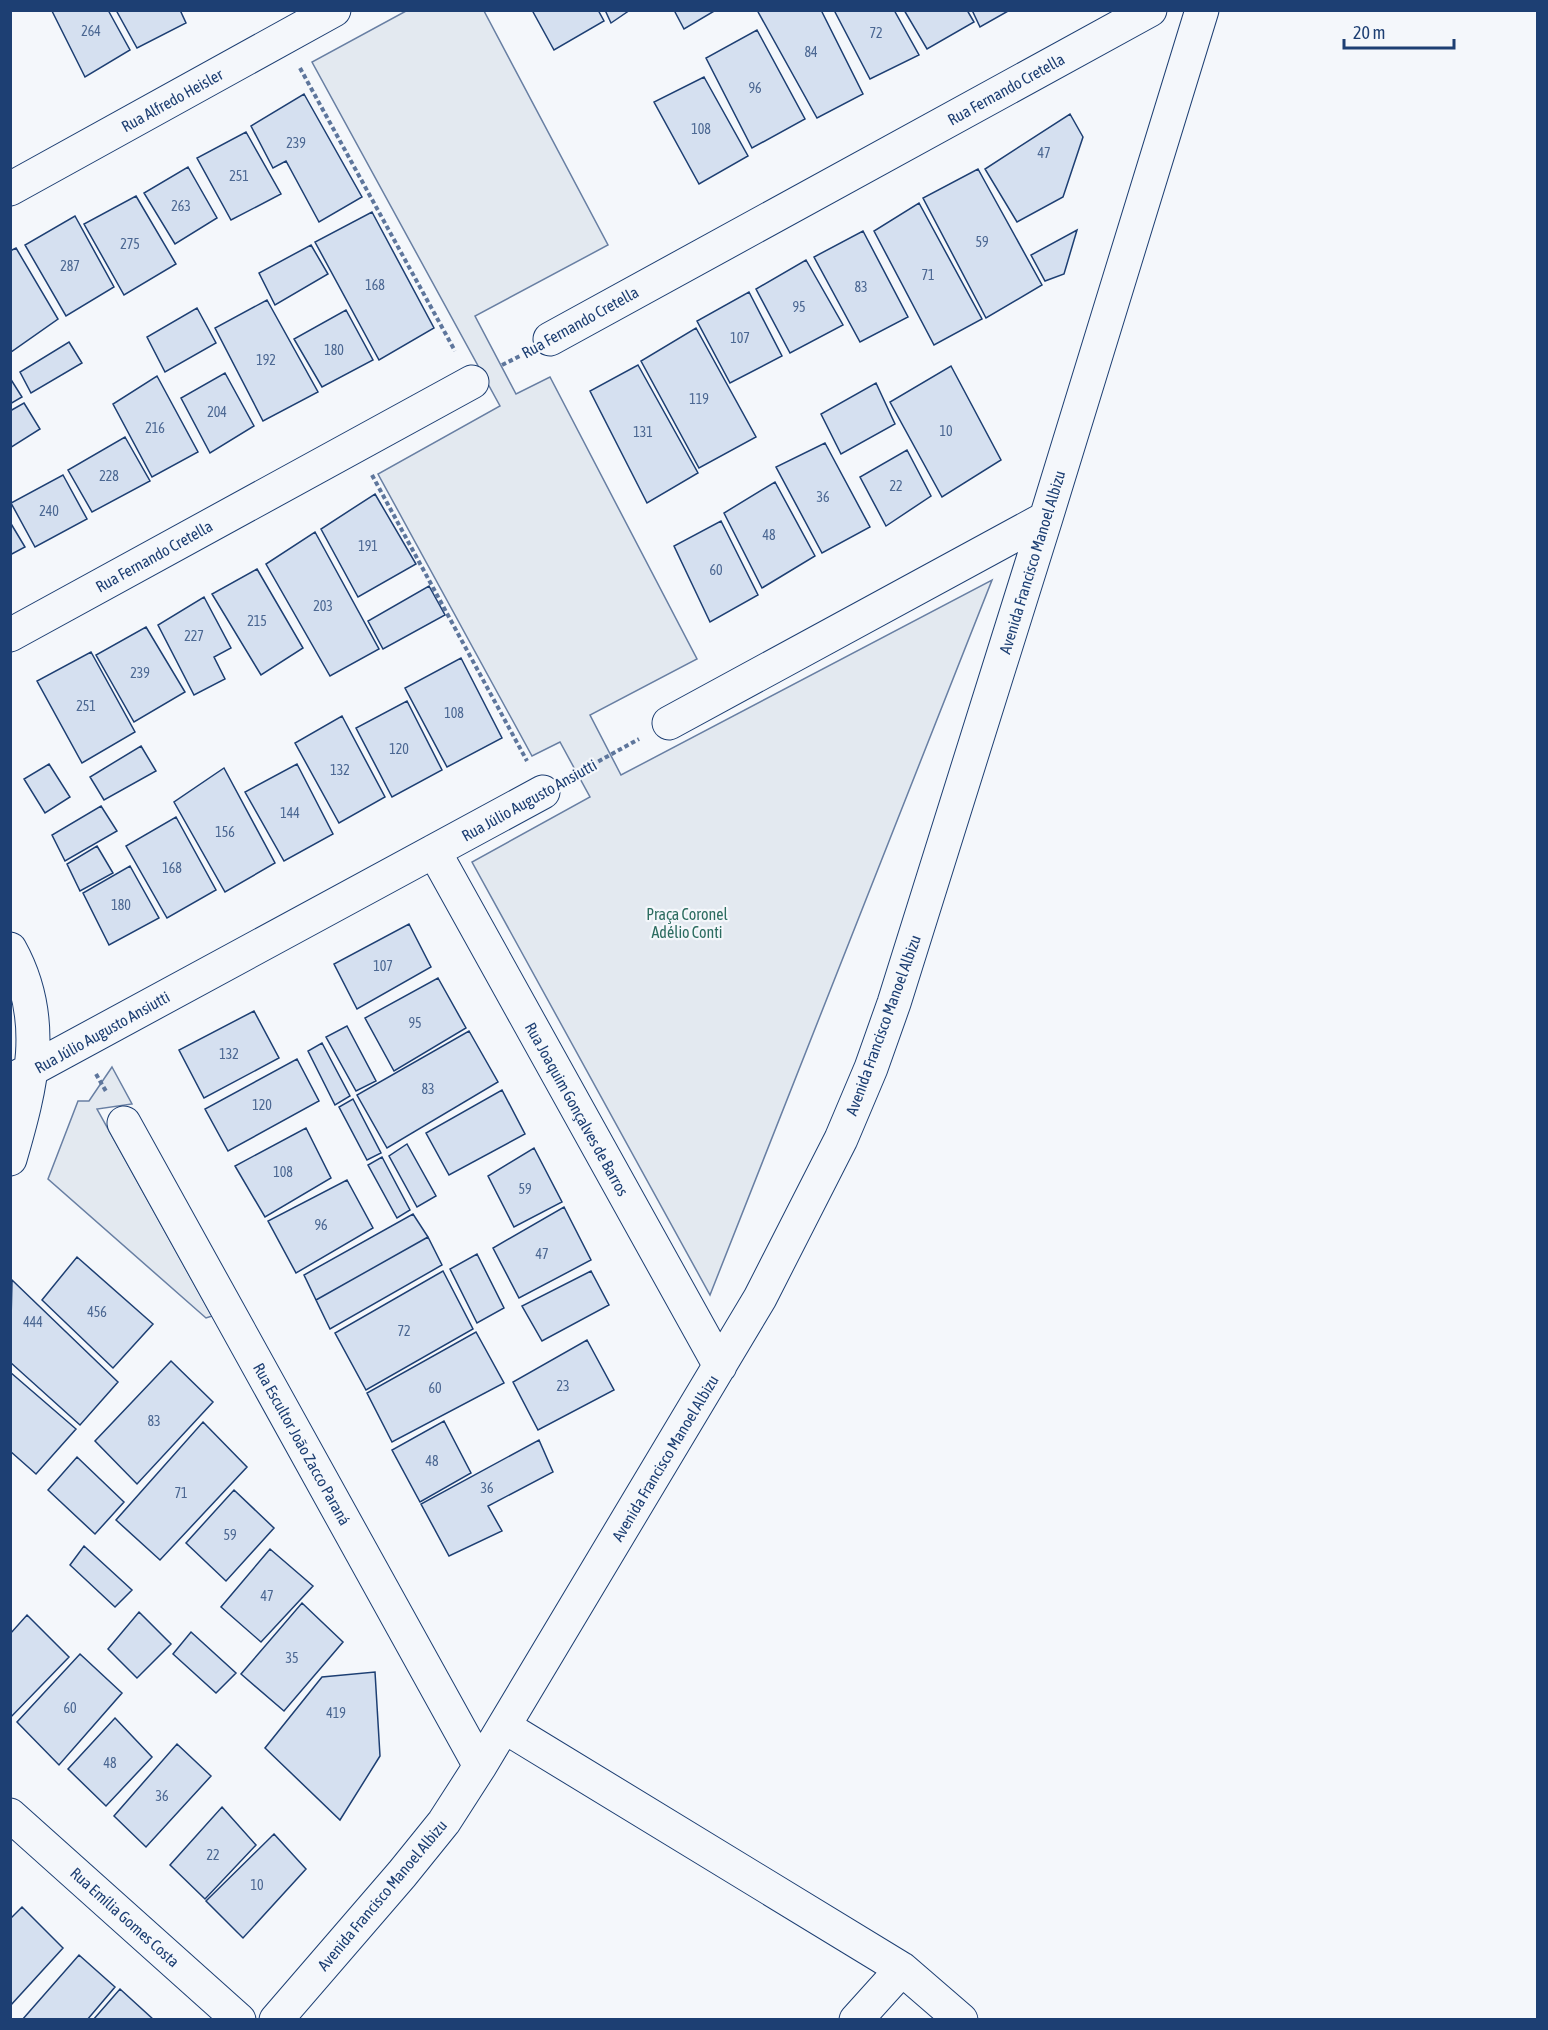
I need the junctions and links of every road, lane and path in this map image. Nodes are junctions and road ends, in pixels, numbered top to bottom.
1 (334, 10) edge
2 (1150, 10) edge
3 (1202, 10) edge
4 (284, 38) junction
5 (10, 189) edge
6 (550, 339) joint
7 (472, 382) junction
8 (356, 445) junction
9 (1046, 518) junction
10 (10, 635) edge
11 (669, 723) joint
12 (543, 792) junction
13 (434, 851) junction
14 (10, 949) edge
15 (79, 1044) junction
16 (20, 1076) edge
17 (124, 1122) joint
18 (10, 1159) edge
19 (720, 1366) junction
20 (505, 1728) junction
21 (480, 1766) junction
22 (10, 1815) edge
23 (902, 1969) junction
24 (239, 2019) edge
25 (276, 2019) edge
26 (856, 2019) edge
27 (961, 2019) edge

1 - 4 street, Rua Alfredo Heisler
2 - 6 street, Rua Fernando Cretella
3 - 9 street, Avenida Francisco Manoel Albizu
4 - 5 street, Rua Alfredo Heisler
4 - 7 path
6 - 7 path, Rua Fernando Cretella
7 - 8 street, Rua Fernando Cretella
8 - 10 street, Rua Fernando Cretella
8 - 12 path
9 - 11 street
9 - 19 street, Avenida Francisco Manoel Albizu
11 - 12 path, Rua Júlio Augusto Ansiutti
12 - 13 street, Rua Júlio Augusto Ansiutti
13 - 15 street, Rua Júlio Augusto Ansiutti
13 - 19 street, Rua Joaquim Gonçalves de Barros
14 - 16 street
15 - 16 street, Rua Júlio Augusto Ansiutti
15 - 17 path
16 - 18 street
17 - 21 street, Rua Escultor João Zacco Paraná
19 - 20 street, Avenida Francisco Manoel Albizu
20 - 21 street, Avenida Francisco Manoel Albizu
20 - 23 street
21 - 25 street, Avenida Francisco Manoel Albizu
22 - 24 street, Rua Emília Gomes Costa
23 - 26 street
23 - 27 street

